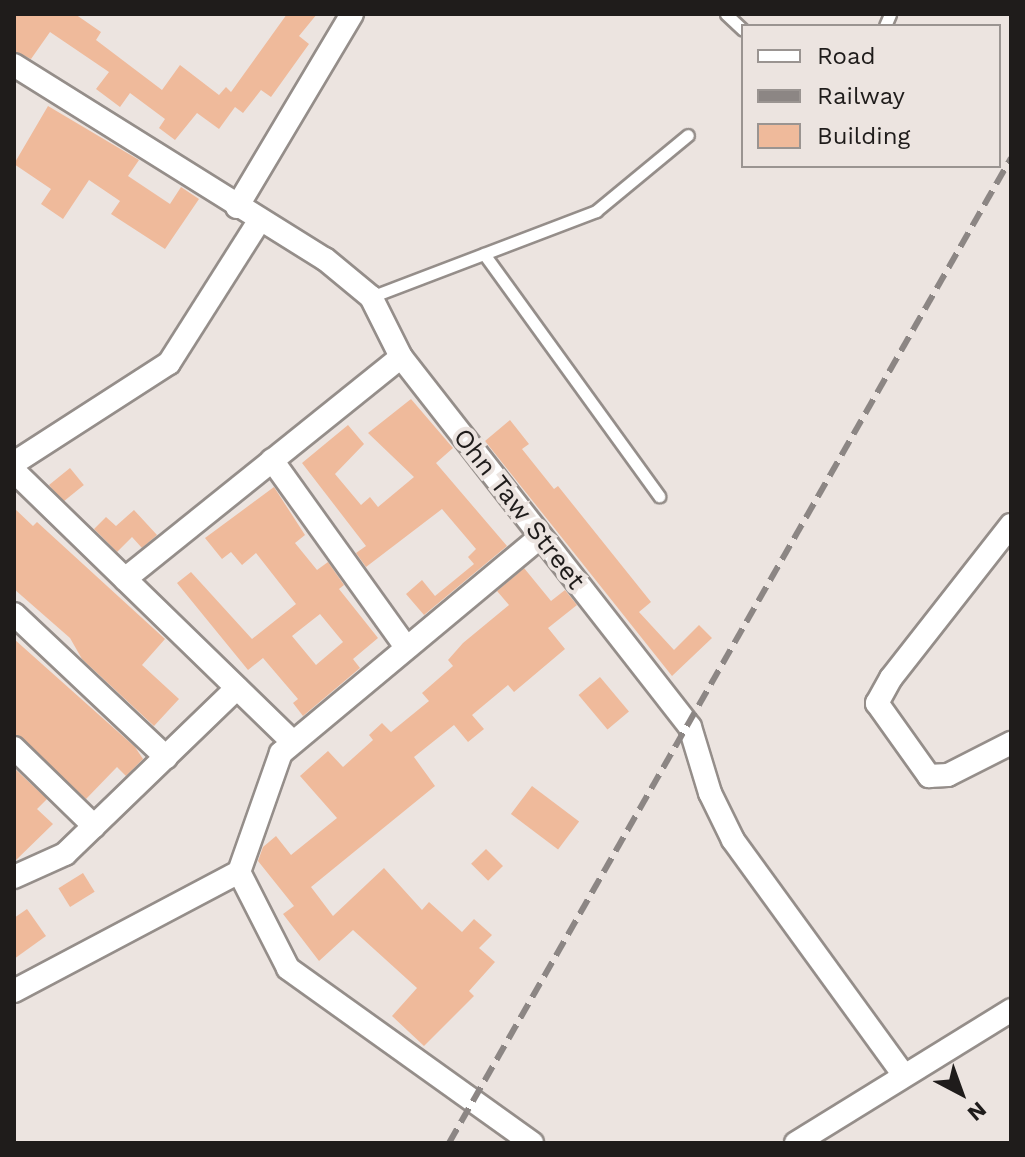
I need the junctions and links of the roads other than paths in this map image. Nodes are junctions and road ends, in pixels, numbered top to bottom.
1 (352, 14) edge
2 (726, 14) edge
3 (741, 28) edge
4 (14, 65) edge
5 (688, 135) dead end
6 (237, 207) junction
7 (259, 221) junction
8 (484, 254) junction
9 (371, 297) junction
10 (401, 357) junction
11 (272, 460) junction
12 (14, 463) edge
13 (14, 471) edge
14 (659, 496) dead end
15 (1011, 525) edge
16 (540, 537) junction
17 (125, 579) junction
18 (14, 614) edge
19 (406, 647) junction
20 (237, 688) junction
21 (292, 741) junction
22 (1011, 743) edge
23 (14, 748) edge
24 (166, 757) junction
25 (94, 826) junction
26 (239, 872) junction
27 (15, 874) edge
28 (14, 991) edge
29 (1011, 1010) edge
30 (902, 1073) junction
31 (532, 1143) edge
32 (796, 1143) edge

1 - 6 street
2 - 3 lane
4 - 6 street, Ohn Taw Street
5 - 8 lane
6 - 7 street, Ohn Taw Street
7 - 9 street, Ohn Taw Street
7 - 12 street
8 - 9 lane
8 - 14 lane
9 - 10 street, Ohn Taw Street
10 - 11 street
10 - 16 street, Ohn Taw Street
11 - 17 street
11 - 19 street
13 - 17 street
15 - 22 street
16 - 19 street
16 - 30 street, Ohn Taw Street
17 - 20 street
18 - 24 street
19 - 21 street
20 - 21 street
20 - 24 street
21 - 26 street
23 - 25 street
24 - 25 street
25 - 27 street
26 - 28 street
26 - 31 street
29 - 30 street
30 - 32 street

